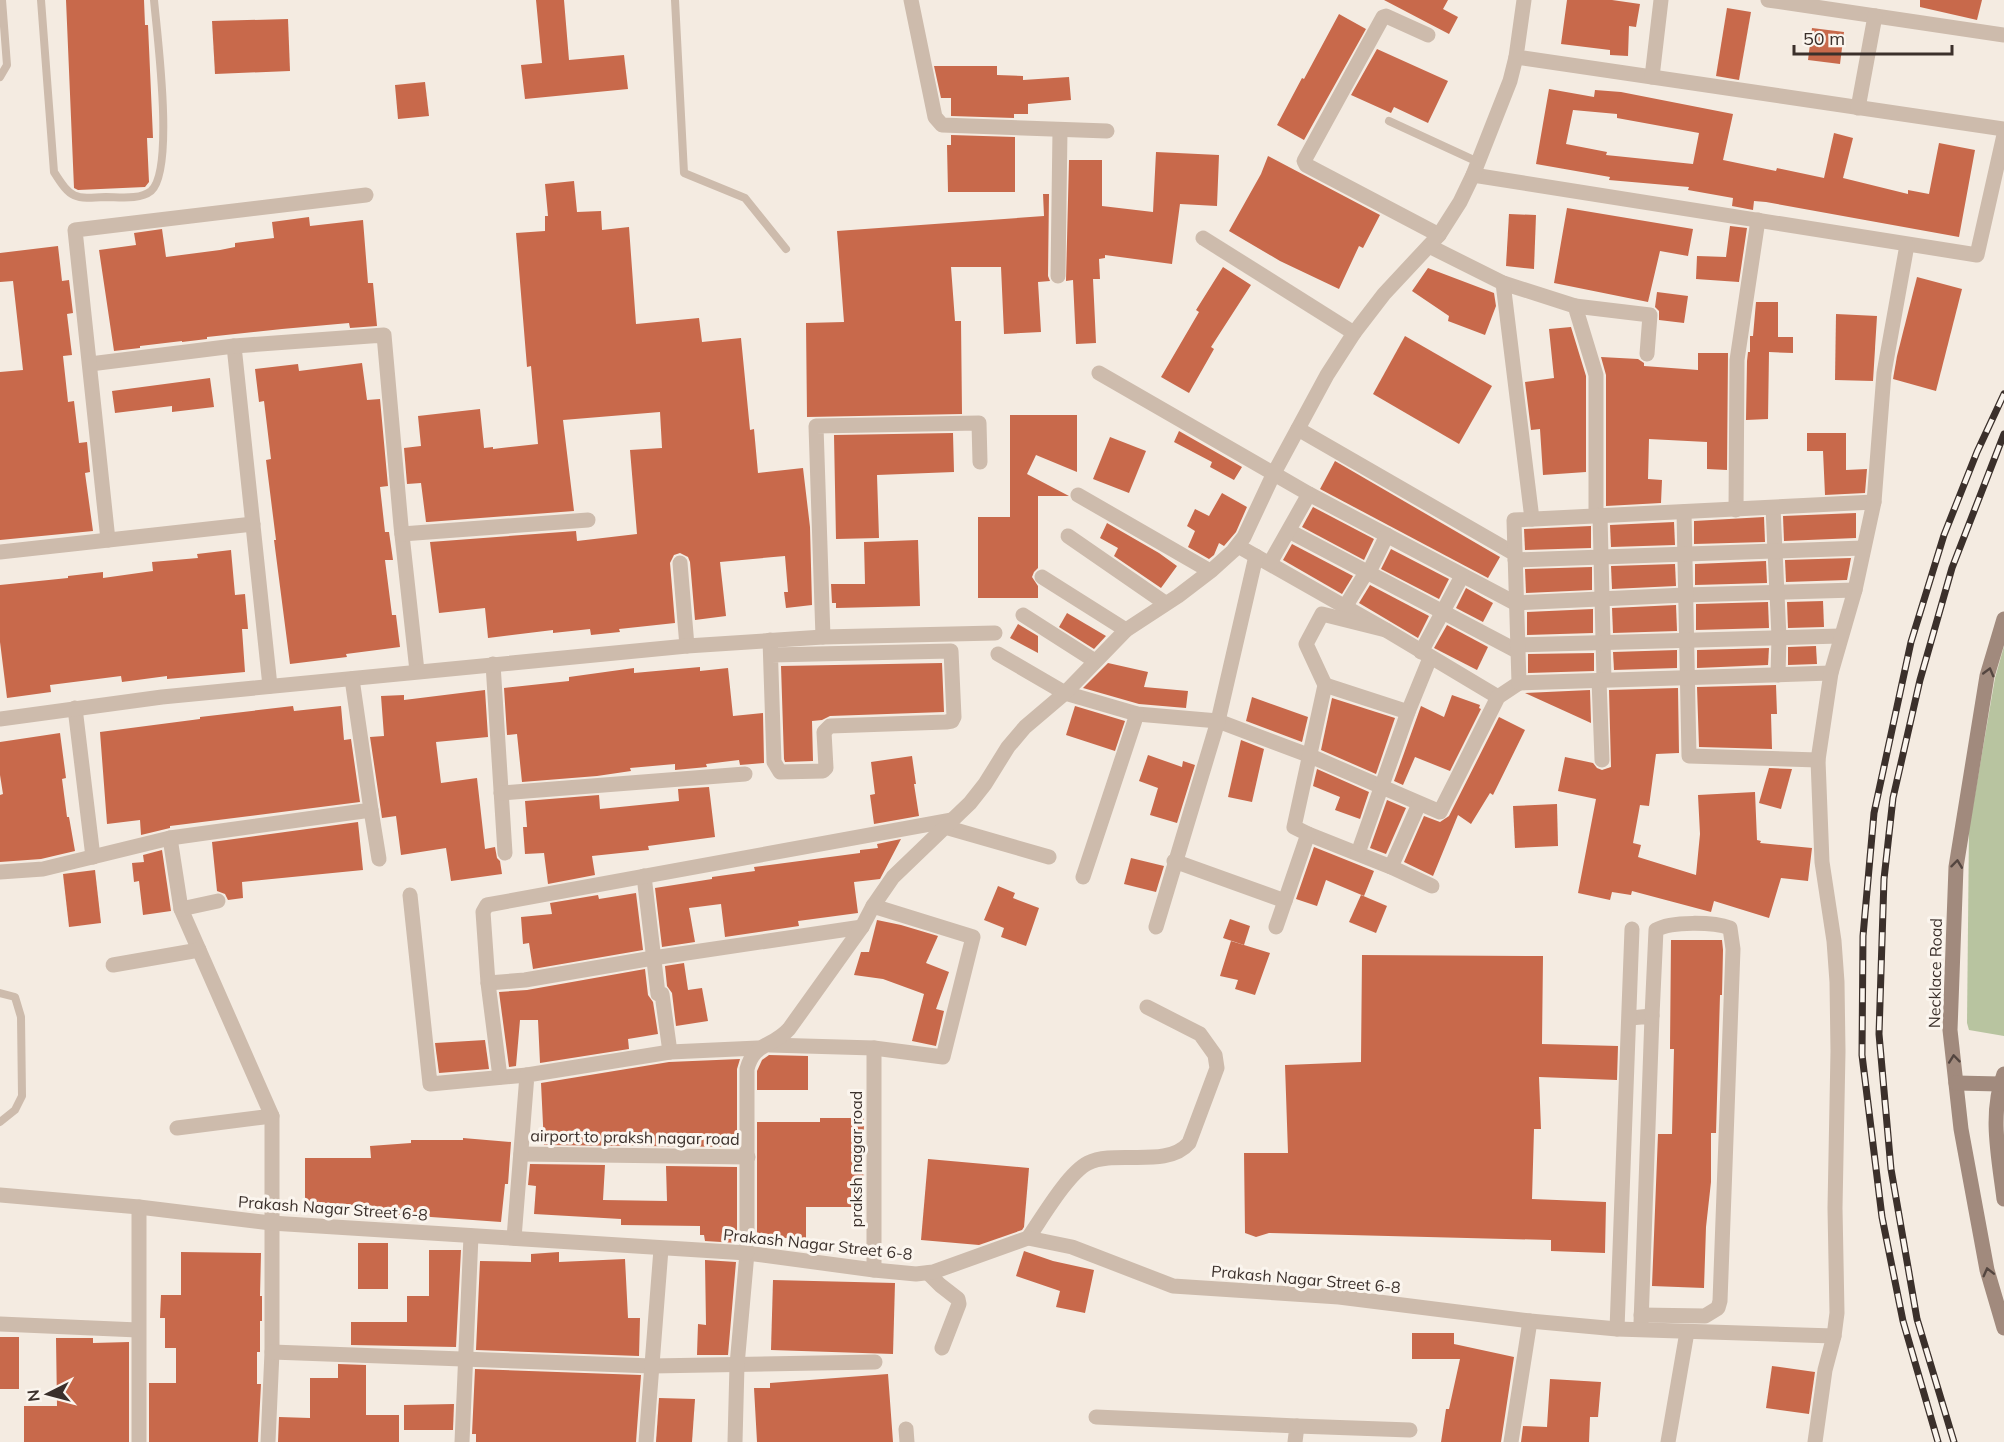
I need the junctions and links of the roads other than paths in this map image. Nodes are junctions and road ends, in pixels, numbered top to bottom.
1 (2, 0) edge
2 (41, 0) edge
3 (154, 0) edge
4 (675, 0) edge
5 (911, 0) edge
6 (1524, 0) edge
7 (1661, 0) edge
8 (1768, 0) edge
9 (1875, 16) junction
10 (1428, 35) dead end
11 (2004, 35) edge
12 (1516, 57) junction
13 (0, 77) edge
14 (1652, 77) junction
15 (1858, 108) junction
16 (1389, 121) dead end
17 (2004, 129) edge
18 (1060, 130) junction
19 (1107, 131) dead end
20 (2004, 135) edge
21 (1476, 169) junction
22 (366, 195) dead end
23 (1758, 220) junction
24 (1203, 238) dead end
25 (1434, 240) junction
26 (1907, 246) junction
27 (786, 249) dead end
28 (1058, 276) dead end
29 (1503, 283) junction
30 (1575, 306) junction
31 (1354, 333) junction
32 (234, 346) junction
33 (1647, 354) dead end
34 (90, 364) junction
35 (1099, 373) dead end
36 (1298, 429) junction
37 (980, 462) dead end
38 (1274, 473) junction
39 (1309, 494) junction
40 (1078, 495) dead end
41 (1874, 502) junction
42 (1773, 508) junction
43 (1736, 510) junction
44 (1684, 512) junction
45 (1598, 515) junction
46 (1532, 519) junction
47 (588, 520) dead end
48 (253, 524) junction
49 (1289, 531) junction
50 (402, 534) junction
51 (1387, 535) junction
52 (1068, 536) dead end
53 (108, 540) junction
54 (1238, 546) junction
55 (1863, 548) junction
56 (0, 552) edge
57 (1775, 552) junction
58 (1683, 555) junction
59 (1515, 557) junction
60 (1601, 558) junction
61 (1263, 559) junction
62 (680, 563) dead end
63 (1210, 571) junction
64 (1367, 571) junction
65 (1462, 576) junction
66 (1042, 577) dead end
67 (1855, 590) junction
68 (1777, 591) junction
69 (1685, 595) junction
70 (1602, 599) junction
71 (1165, 603) junction
72 (1515, 603) junction
73 (1345, 608) junction
74 (1442, 611) junction
75 (1023, 615) dead end
76 (2004, 619) edge
77 (1126, 630) junction
78 (1386, 630) junction
79 (951, 633) junction
80 (995, 633) dead end
81 (1840, 636) junction
82 (823, 637) junction
83 (1779, 637) junction
84 (1685, 639) junction
85 (1603, 642) junction
86 (687, 646) junction
87 (771, 648) junction
88 (1517, 648) junction
89 (951, 651) junction
90 (998, 654) dead end
91 (1426, 655) junction
92 (1095, 661) junction
93 (493, 664) junction
94 (417, 671) junction
95 (1831, 673) junction
96 (1778, 675) junction
97 (1686, 677) junction
98 (352, 679) junction
99 (1601, 680) junction
100 (1518, 683) junction
101 (1324, 685) junction
102 (270, 686) junction
103 (1065, 693) junction
104 (1498, 697) junction
105 (75, 708) junction
106 (1408, 712) junction
107 (1137, 714) junction
108 (0, 719) edge
109 (1218, 721) junction
110 (1308, 755) junction
111 (1602, 760) dead end
112 (1818, 760) junction
113 (745, 774) dead end
114 (1381, 786) junction
115 (501, 793) junction
116 (1419, 804) junction
117 (371, 810) junction
118 (948, 824) junction
119 (1308, 834) junction
120 (170, 838) junction
121 (505, 853) dead end
122 (1358, 853) junction
123 (93, 857) junction
124 (1049, 857) dead end
125 (379, 859) dead end
126 (1174, 861) junction
127 (1391, 867) junction
128 (0, 872) edge
129 (644, 876) junction
130 (1083, 877) dead end
131 (1432, 886) dead end
132 (410, 895) dead end
133 (218, 901) dead end
134 (1285, 901) junction
135 (873, 906) junction
136 (182, 909) junction
137 (862, 927) junction
138 (1156, 927) dead end
139 (1276, 927) dead end
140 (1632, 929) dead end
141 (199, 950) junction
142 (653, 958) junction
143 (113, 965) dead end
144 (488, 983) junction
145 (0, 993) edge
146 (1147, 1007) dead end
147 (1652, 1016) junction
148 (1630, 1018) junction
149 (764, 1046) junction
150 (874, 1048) junction
151 (670, 1052) junction
152 (527, 1074) junction
153 (500, 1077) junction
154 (2002, 1079) edge
155 (1956, 1083) junction
156 (272, 1116) junction
157 (0, 1122) edge
158 (177, 1128) dead end
159 (521, 1154) junction
160 (748, 1157) junction
161 (0, 1195) edge
162 (2004, 1199) edge
163 (139, 1207) junction
164 (271, 1223) junction
165 (471, 1236) junction
166 (514, 1238) junction
167 (1028, 1238) junction
168 (661, 1249) junction
169 (747, 1253) junction
170 (874, 1270) junction
171 (928, 1273) junction
172 (1530, 1321) junction
173 (1641, 1322) junction
174 (0, 1324) edge
175 (2004, 1328) edge
176 (1617, 1329) junction
177 (138, 1330) junction
178 (1686, 1332) junction
179 (1834, 1336) junction
180 (942, 1348) dead end
181 (272, 1352) junction
182 (465, 1359) junction
183 (875, 1362) dead end
184 (737, 1365) junction
185 (652, 1366) junction
186 (1096, 1417) dead end
187 (1297, 1426) junction
188 (1410, 1430) dead end
189 (139, 1442) edge
190 (268, 1442) edge
191 (462, 1442) edge
192 (646, 1442) edge
193 (735, 1442) edge
194 (1295, 1442) edge
195 (1511, 1442) edge
196 (1668, 1442) edge
197 (1815, 1442) edge

1 - 13 lane
2 - 3 lane
4 - 27 lane
5 - 18 street
6 - 12 street
7 - 14 street
8 - 9 street
9 - 11 street
9 - 15 street
10 - 25 street
12 - 14 street
12 - 21 street
14 - 15 street
15 - 17 street
16 - 21 lane
18 - 19 street
18 - 28 street
20 - 26 street
21 - 23 street
21 - 25 street
22 - 34 street
23 - 26 street
23 - 43 street
24 - 31 street
25 - 29 street
25 - 31 street
26 - 41 street
29 - 30 street
29 - 46 street
30 - 33 street
30 - 45 street
31 - 36 street
32 - 34 street
32 - 48 street
32 - 50 street
34 - 53 street
35 - 38 street
36 - 38 street
36 - 59 street
37 - 82 street
38 - 39 street
38 - 54 street
39 - 49 street
39 - 51 street
40 - 63 street
41 - 42 street
41 - 55 street
42 - 43 street
42 - 57 street
43 - 44 street
44 - 45 street
44 - 58 street
45 - 46 street
45 - 60 street
46 - 59 street
47 - 50 street
48 - 53 street
48 - 102 street
49 - 61 street
49 - 64 street
50 - 94 street
51 - 64 street
51 - 65 street
52 - 71 street
53 - 56 street
54 - 61 street
54 - 63 street
55 - 57 street
55 - 67 street
57 - 58 street
57 - 68 street
58 - 60 street
58 - 69 street
59 - 60 street
59 - 72 street
60 - 70 street
61 - 73 street
61 - 109 street
62 - 86 street
63 - 71 street
64 - 73 street
64 - 74 street
65 - 72 street
65 - 74 street
66 - 77 street
67 - 68 street
67 - 81 street
68 - 69 street
68 - 83 street
69 - 70 street
69 - 84 street
70 - 72 street
70 - 85 street
71 - 77 street
72 - 88 street
73 - 78 street
74 - 88 street
74 - 91 street
75 - 92 street
155 -> 76 main road, Necklace Road
77 - 92 street
78 - 91 street
78 - 101 street
79 - 80 street
79 - 82 street
79 - 89 street
81 - 83 street
81 - 95 street
82 - 87 street
83 - 84 street
83 - 96 street
84 - 85 street
84 - 97 street
85 - 88 street
85 - 99 street
86 - 87 street
86 - 93 street
87 - 89 street
87 - 89 street
88 - 100 street
90 - 103 street
91 - 104 street
91 - 106 street
92 - 103 street
93 - 94 street
93 - 115 street
94 - 98 street
95 - 96 street
95 - 112 street
96 - 97 street
97 - 99 street
97 - 112 street
98 - 102 street
98 - 117 street
99 - 100 street
99 - 111 street
100 - 104 street
101 - 106 street
101 - 110 street
102 - 105 street
103 - 107 street
103 - 118 street
104 - 116 street
105 - 108 street
105 - 123 street
106 - 114 street
107 - 109 street
107 - 130 street
109 - 110 street
109 - 126 street
110 - 114 street
110 - 119 street
112 - 179 street
113 - 115 street
114 - 116 street
114 - 122 street
115 - 121 street
116 - 127 street
117 - 120 street
117 - 125 street
118 - 124 street
118 - 129 street
118 - 135 street
119 - 122 street
119 - 134 street
120 - 123 street
120 - 136 street
122 - 127 street
123 - 128 street
126 - 134 street
126 - 138 street
127 - 131 street
129 - 142 street
129 - 144 street
132 - 153 street
133 - 136 street
134 - 139 street
135 - 137 street
135 - 150 street
136 - 141 street
137 - 142 street
137 - 149 street
140 - 148 street
141 - 143 street
141 - 156 street
142 - 144 street
142 - 151 street
144 - 153 street
145 - 157 lane
146 - 167 street
147 - 148 street
147 - 173 street
147 - 173 street
148 - 176 street
149 - 150 street
149 - 151 street
149 - 160 street
150 - 170 street, praksh nagar road
151 - 152 street
152 - 153 street
152 - 159 street
154 - 155 main road
154 - 162 main road
175 -> 155 main road, Necklace Road
156 - 158 street
156 - 164 street
159 - 160 street, airport to praksh nagar road
159 - 166 street
160 - 169 street
161 - 163 street, Prakash Nagar Street 6-8
163 - 164 street, Prakash Nagar Street 6-8
163 - 177 street
164 - 165 street, Prakash Nagar Street 6-8
164 - 181 street
165 - 166 street, Prakash Nagar Street 6-8
165 - 182 street
166 - 168 street, Prakash Nagar Street 6-8
167 - 171 street, Prakash Nagar Street 6-8
167 - 172 street, Prakash Nagar Street 6-8
168 - 169 street, Prakash Nagar Street 6-8
168 - 185 street
169 - 170 street, Prakash Nagar Street 6-8
169 - 184 street
170 - 171 street, Prakash Nagar Street 6-8
171 - 180 street
172 - 176 street, Prakash Nagar Street 6-8
172 - 195 street
173 - 176 street, Prakash Nagar Street 6-8
173 - 178 street, Prakash Nagar Street 6-8
174 - 177 street
177 - 189 street
178 - 179 street, Prakash Nagar Street 6-8
178 - 196 street
179 - 197 street
181 - 182 street
181 - 190 street
182 - 185 street
182 - 191 street
183 - 184 street
184 - 185 street
184 - 193 street
185 - 192 street
186 - 187 street
187 - 188 street
187 - 194 street

